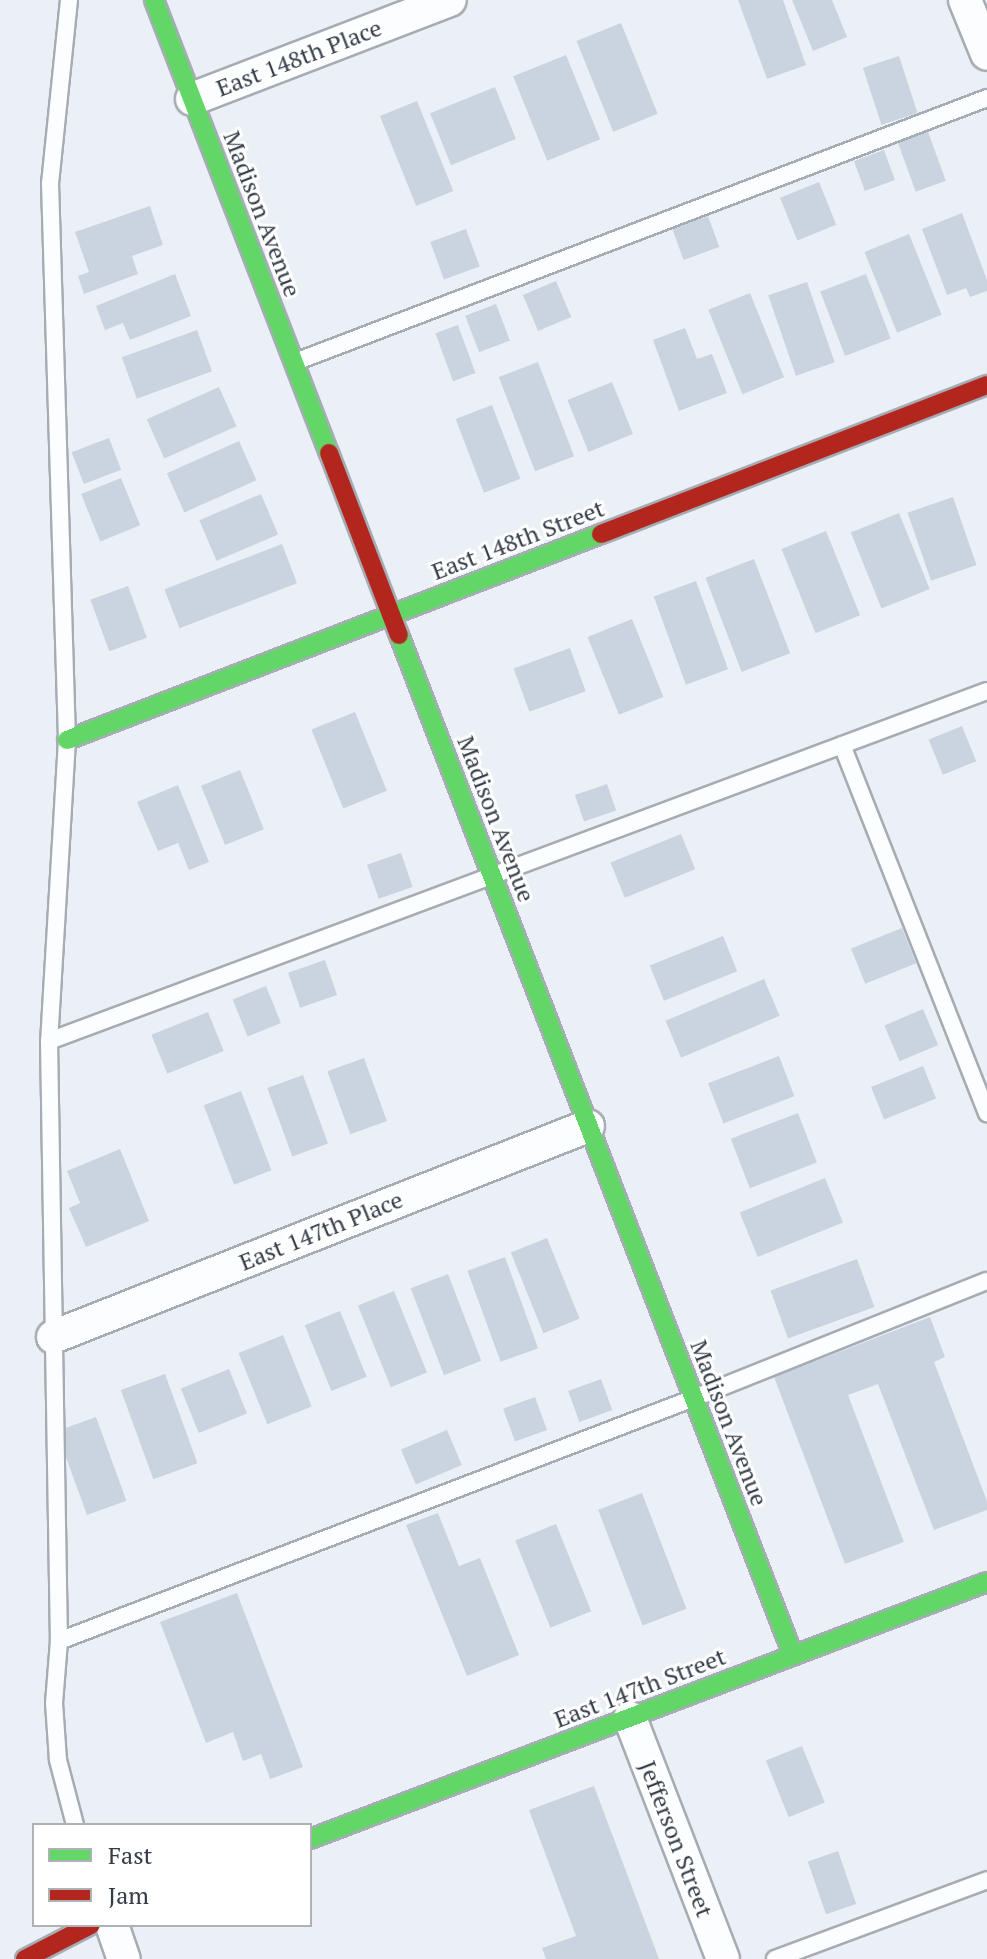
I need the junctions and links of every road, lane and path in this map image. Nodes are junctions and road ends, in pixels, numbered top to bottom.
1 (69, 0) edge
2 (154, 0) edge
3 (450, 0) edge
4 (965, 0) edge
5 (987, 54) edge
6 (987, 98) edge
7 (192, 99) junction
8 (294, 362) junction
9 (987, 385) edge
10 (391, 615) junction
11 (987, 691) edge
12 (67, 740) junction
13 (842, 745) junction
14 (492, 875) junction
15 (49, 1041) junction
16 (987, 1113) edge
17 (588, 1126) junction
18 (987, 1281) edge
19 (53, 1337) junction
20 (694, 1398) junction
21 (987, 1582) edge
22 (59, 1641) junction
23 (793, 1655) junction
24 (630, 1718) junction
25 (74, 1823) edge
26 (312, 1838) edge
27 (987, 1880) edge
28 (62, 1927) edge
29 (87, 1927) edge
30 (113, 1927) edge
31 (28, 1935) dead end
32 (25, 1959) edge
33 (124, 1959) edge
34 (723, 1959) edge
35 (775, 1959) edge

1 - 12 lane
2 - 7 street, Madison Avenue
3 - 7 street, East 148th Place
4 - 5 street
6 - 8 lane
7 - 8 street, Madison Avenue
8 - 10 street, Madison Avenue
9 - 10 street, East 148th Street
10 - 12 street, East 148th Street
10 - 14 street, Madison Avenue
11 - 13 lane
12 - 15 lane
13 - 14 lane
13 - 16 lane
14 - 15 lane
14 - 17 street, Madison Avenue
15 - 19 lane
17 - 19 street, East 147th Place
17 - 20 street, Madison Avenue
18 - 20 lane
19 - 22 lane
20 - 22 lane
20 - 23 street, Madison Avenue
21 - 23 street, East 147th Street
22 - 25 lane
23 - 24 street, East 147th Street
24 - 26 street, East 147th Street
24 - 34 street, Jefferson Street
27 - 35 lane
28 - 31 street
29 - 32 street
30 - 33 street

